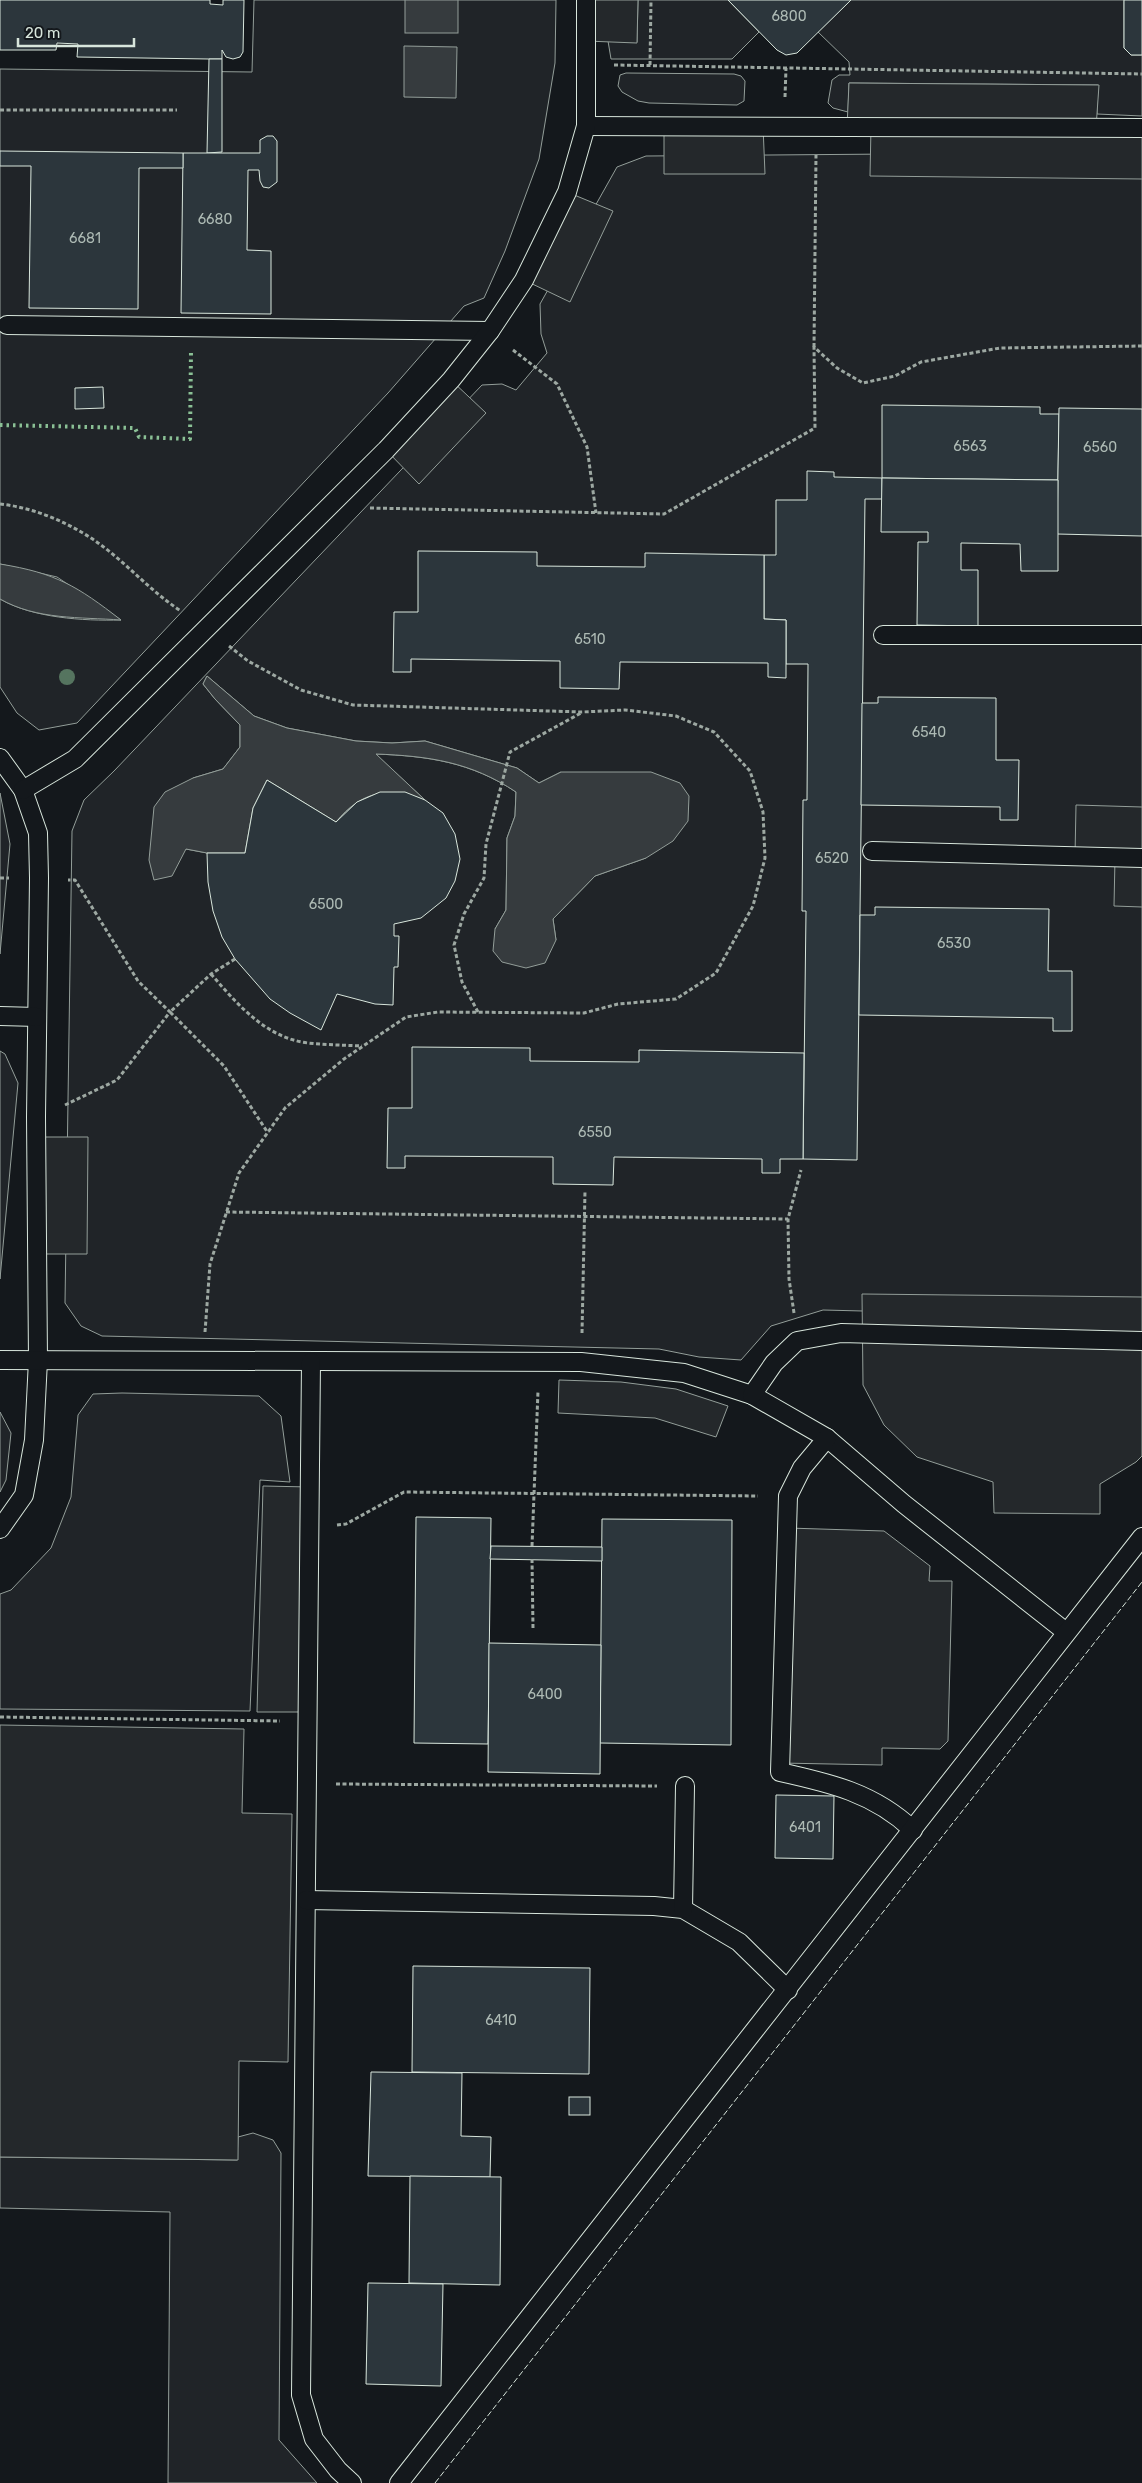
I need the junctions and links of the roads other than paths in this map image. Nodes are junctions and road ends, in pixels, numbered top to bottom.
1 (586, 0) edge
2 (586, 126) junction
3 (1142, 128) edge
4 (7, 326) dead end
5 (490, 331) junction
6 (883, 635) dead end
7 (1142, 635) edge
8 (0, 758) edge
9 (23, 790) junction
10 (872, 851) dead end
11 (1142, 858) edge
12 (0, 1016) edge
13 (37, 1017) junction
14 (1142, 1340) edge
15 (0, 1360) edge
16 (38, 1360) junction
17 (311, 1362) junction
18 (752, 1395) junction
19 (827, 1438) junction
20 (0, 1529) edge
21 (1142, 1537) edge
22 (1066, 1632) junction
23 (685, 1786) road end
24 (912, 1830) junction
25 (306, 1900) junction
26 (683, 1909) junction
27 (788, 1990) junction
28 (352, 2483) edge
29 (399, 2483) edge

1 - 2 lane
2 - 3 lane
2 - 5 lane
4 - 5 lane
5 - 9 lane
6 - 7 lane
8 - 9 lane
9 - 13 lane
10 - 11 lane
12 - 13 lane
13 - 16 lane
14 - 18 lane
15 - 16 lane
16 - 17 lane
16 - 20 lane
17 - 18 lane
17 - 25 lane
18 - 19 lane
19 - 22 lane
19 - 24 lane
21 - 22 lane
22 - 24 lane
23 - 26 lane
24 - 27 lane
25 - 26 lane
25 - 28 lane
26 - 27 lane
27 - 29 lane

